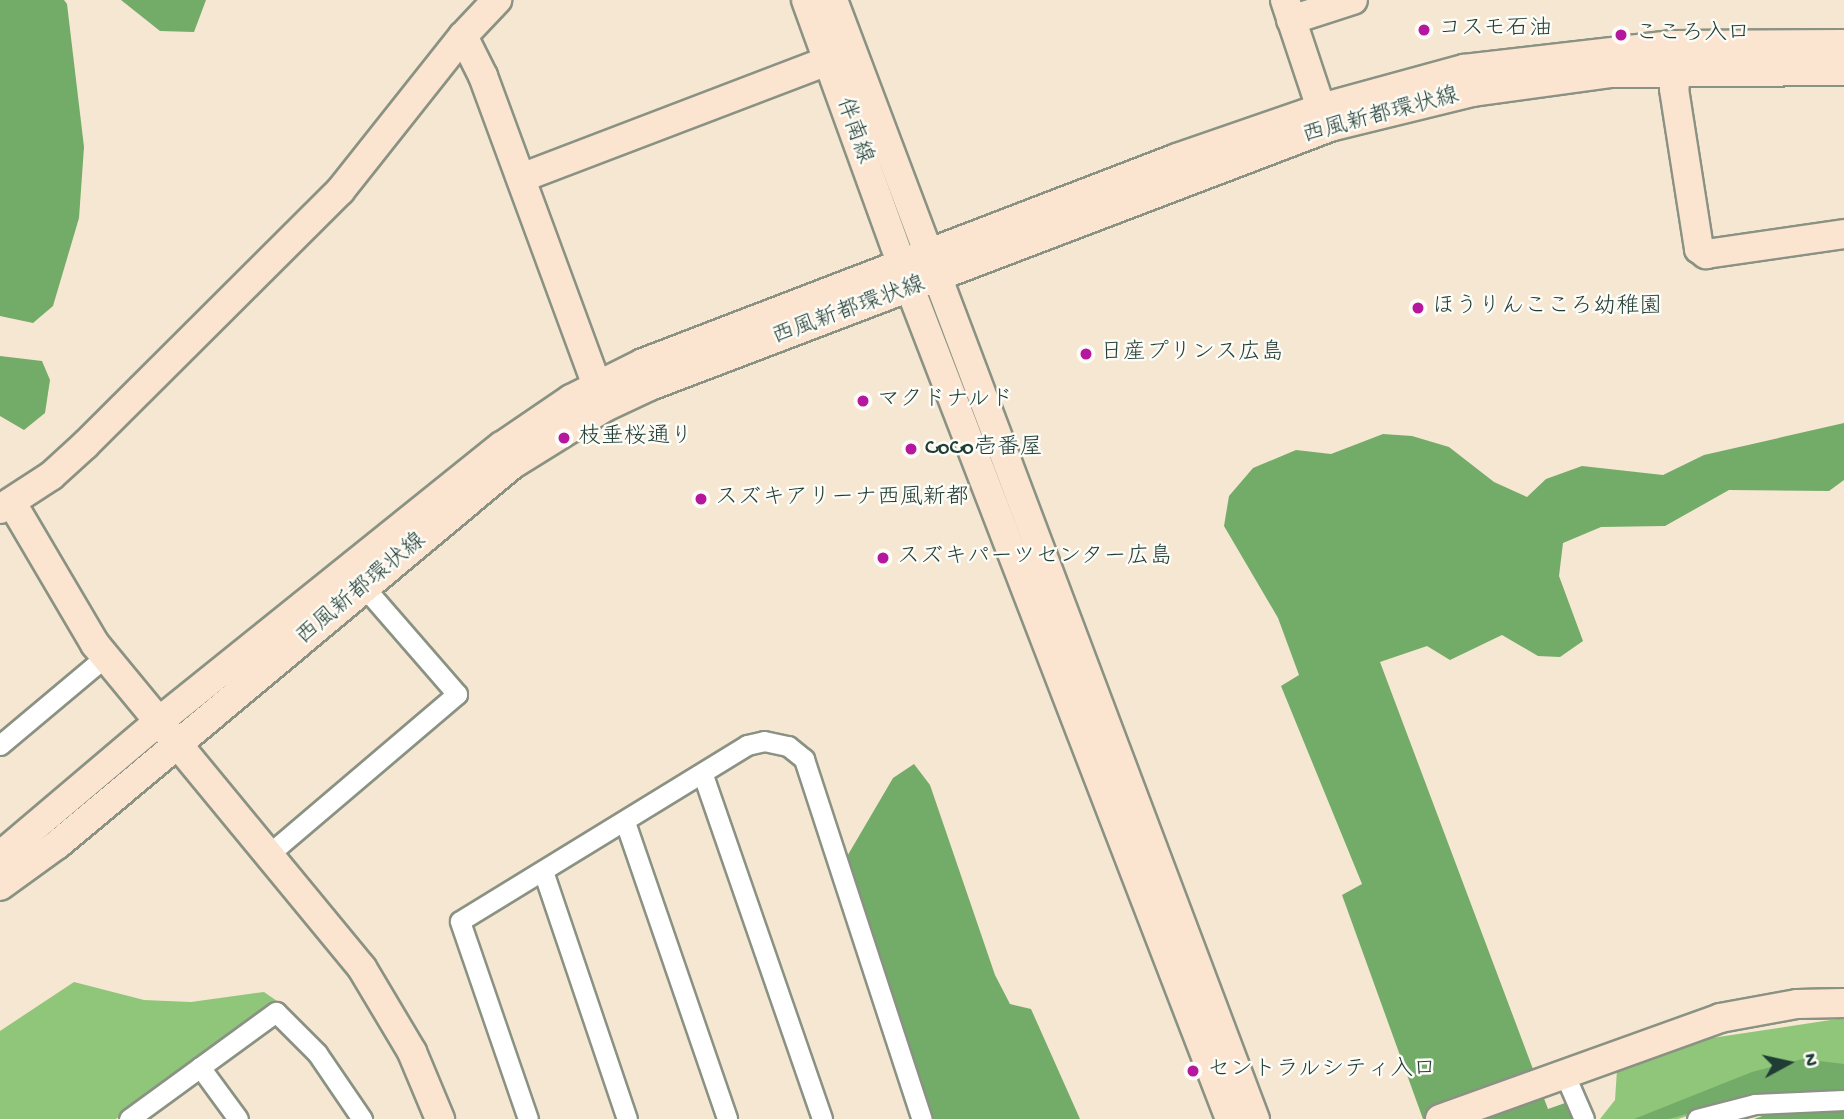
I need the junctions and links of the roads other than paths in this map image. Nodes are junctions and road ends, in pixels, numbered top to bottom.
1 (497, 0) edge
2 (806, 0) edge
3 (833, 0) edge
4 (1353, 0) edge
5 (1288, 10) edge
6 (463, 36) junction
7 (1844, 44) edge
8 (828, 61) junction
9 (1677, 71) junction
10 (1844, 71) edge
11 (1321, 108) junction
12 (521, 178) junction
13 (1844, 234) edge
14 (931, 251) junction
15 (905, 275) junction
16 (940, 278) junction
17 (597, 386) junction
18 (6, 506) edge
19 (365, 588) junction
20 (105, 657) junction
21 (157, 723) junction
22 (174, 744) junction
23 (0, 745) edge
24 (703, 775) junction
25 (625, 822) junction
26 (269, 854) junction
27 (0, 856) edge
28 (543, 871) junction
29 (0, 886) edge
30 (1844, 1003) edge
31 (200, 1067) junction
32 (1553, 1077) junction
33 (1844, 1100) edge
34 (129, 1119) edge
35 (238, 1119) edge
36 (362, 1119) edge
37 (440, 1119) edge
38 (528, 1119) edge
39 (627, 1119) edge
40 (727, 1119) edge
41 (822, 1119) edge
42 (922, 1119) edge
43 (1230, 1119) edge
44 (1255, 1119) edge
45 (1440, 1119) edge
46 (1584, 1119) edge
47 (1697, 1119) edge

1 - 6 street
2 - 8 street, 伴南線
3 - 14 street, 伴南線
4 - 5 street
5 - 11 street
6 - 12 street
6 - 18 street
7 - 11 street, 西風新都環状線
8 - 12 street
8 - 15 street, 伴南線
9 - 10 street, 西風新都環状線
9 - 13 street
9 - 16 street, 西風新都環状線
11 - 14 street, 西風新都環状線
12 - 17 street
14 - 15 street, 西風新都環状線
14 - 16 street, 伴南線
15 - 16 street, 西風新都環状線
15 - 17 street, 西風新都環状線
15 - 19 street, 西風新都環状線
15 - 43 street, 伴南線
16 - 44 street, 伴南線
17 - 21 street, 西風新都環状線
18 - 20 street
19 - 22 street, 西風新都環状線
19 - 26 street
20 - 21 street
20 - 23 street
21 - 22 street
21 - 27 street, 西風新都環状線
22 - 26 street
22 - 29 street, 西風新都環状線
24 - 25 street
24 - 41 street
24 - 42 street
25 - 28 street
25 - 40 street
26 - 37 street
28 - 38 street
28 - 39 street
30 - 32 street
31 - 34 street
31 - 35 street
31 - 36 street
32 - 45 street
32 - 46 street
33 - 47 street

